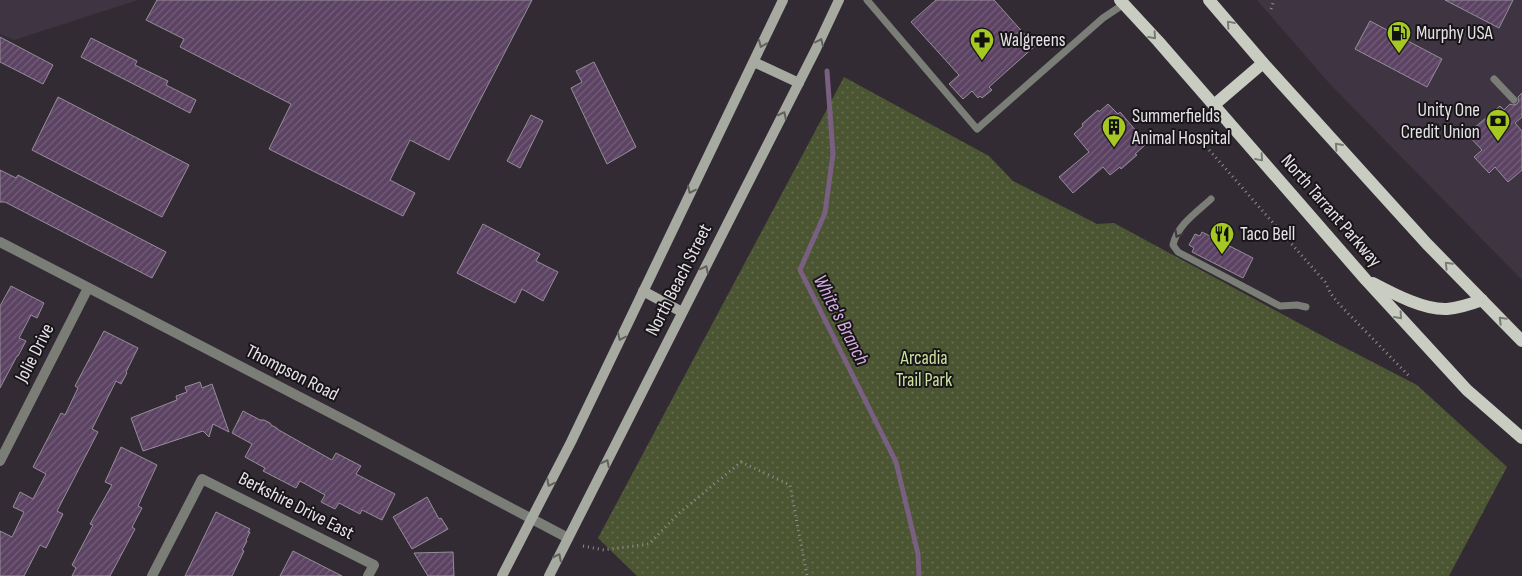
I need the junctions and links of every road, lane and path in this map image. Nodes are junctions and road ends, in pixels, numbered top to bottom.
1 (783, 0) edge
2 (839, 0) edge
3 (867, 0) edge
4 (1209, 0) edge
5 (1274, 0) edge
6 (1122, 2) edge
7 (1271, 10) dead end
8 (754, 62) junction
9 (1263, 62) junction
10 (1494, 79) dead end
11 (799, 83) junction
12 (1514, 100) dead end
13 (1214, 105) junction
14 (1196, 135) dead end
15 (1211, 199) dead end
16 (0, 242) edge
17 (1366, 280) junction
18 (88, 288) junction
19 (643, 291) junction
20 (1482, 300) junction
21 (1306, 307) dead end
22 (682, 312) junction
23 (1522, 340) edge
24 (1410, 377) dead end
25 (1522, 438) edge
26 (0, 461) edge
27 (532, 519) junction
28 (568, 538) junction
29 (583, 546) dead end
30 (152, 576) edge
31 (368, 576) edge
32 (502, 576) edge
33 (549, 576) edge
34 (808, 576) edge

1 -> 8 main road, North Beach Street
11 -> 2 main road, North Beach Street
3 - 6 lane
9 -> 4 main road
5 - 7 path
6 -> 13 main road, North Tarrant Parkway
8 - 11 main road
8 -> 19 main road, North Beach Street
9 - 13 main road
20 -> 9 main road
10 - 12 lane
22 -> 11 main road, North Beach Street
13 -> 17 main road, North Tarrant Parkway
14 - 24 path
15 -> 21 lane
16 - 18 street, Thompson Road
17 - 20 main road
17 -> 25 main road, North Tarrant Parkway
18 - 26 street, Jolie Drive
18 - 27 street, Thompson Road
19 - 22 main road
19 -> 27 main road, North Beach Street
23 -> 20 main road
28 -> 22 main road, North Beach Street
27 - 28 street, Thompson Road
27 - 32 main road, North Beach Street
33 -> 28 main road, North Beach Street
29 - 34 path
30 - 31 street, Berkshire Drive East

